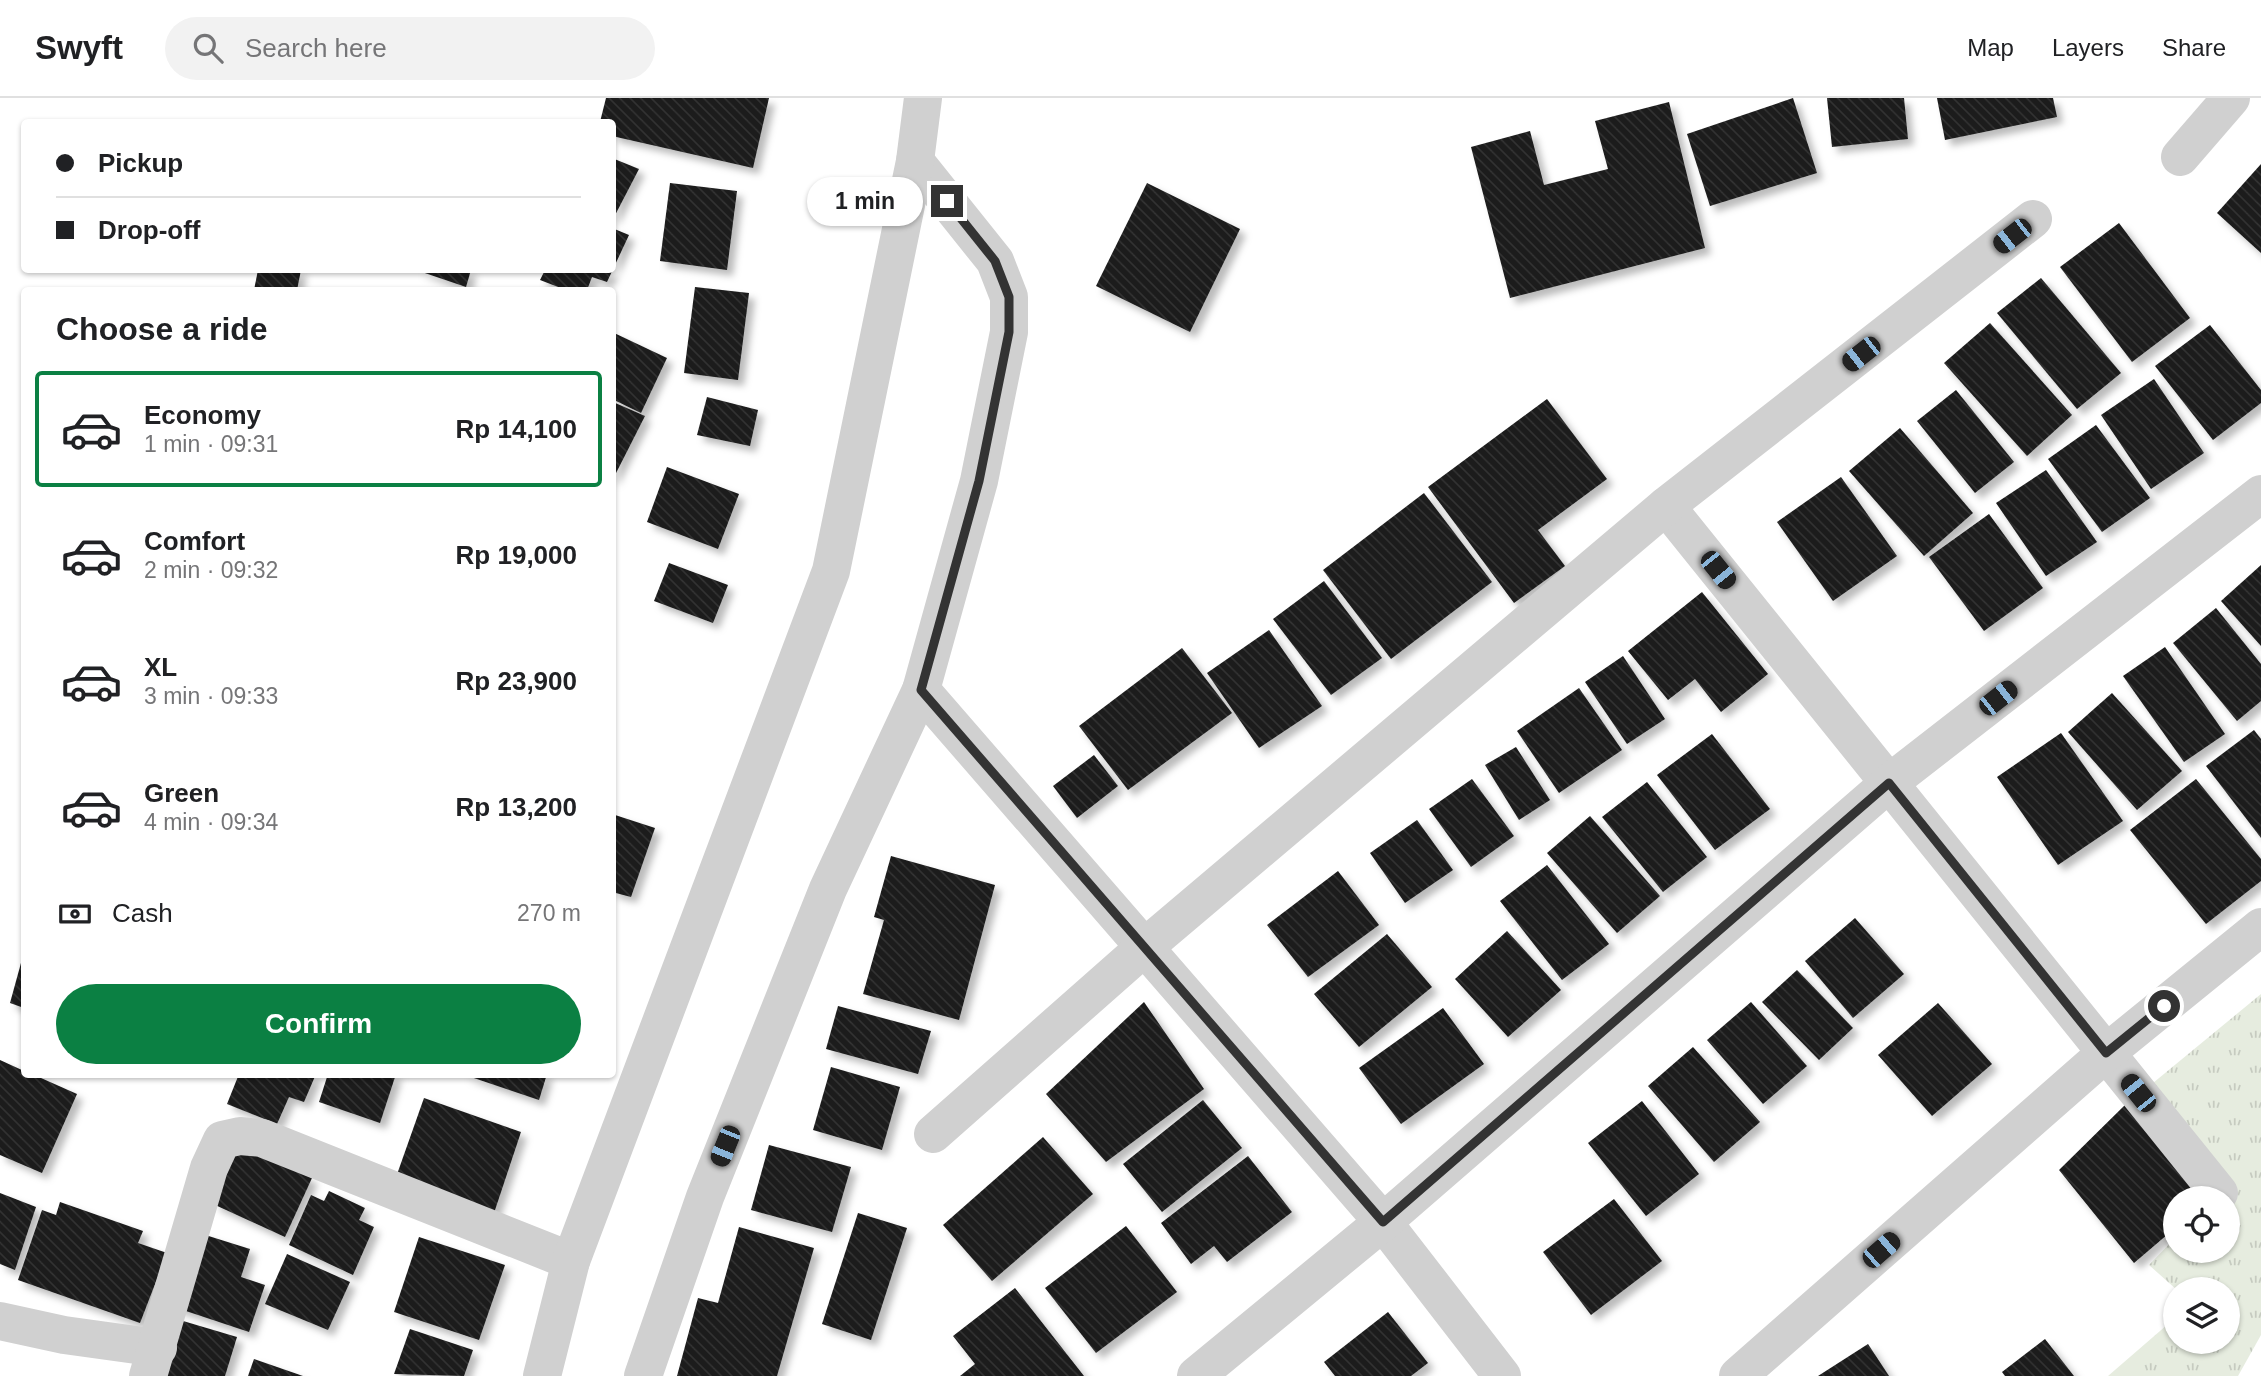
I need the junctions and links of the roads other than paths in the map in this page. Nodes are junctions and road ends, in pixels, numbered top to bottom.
1 (923, 98) edge
2 (2231, 98) edge
3 (2180, 157) dead end
4 (915, 161) junction
5 (2033, 219) dead end
6 (2261, 494) edge
7 (1666, 506) junction
8 (921, 690) junction
9 (1889, 783) junction
10 (2261, 927) edge
11 (1146, 946) junction
12 (2106, 1053) junction
13 (933, 1134) dead end
14 (2213, 1186) edge
15 (1383, 1222) junction
16 (570, 1261) junction
17 (0, 1321) edge
18 (153, 1362) edge
19 (542, 1376) edge
20 (643, 1376) edge
21 (1196, 1376) edge
22 (1502, 1376) edge
23 (1738, 1376) edge

1 - 4 street
2 - 3 street
4 - 8 street
4 - 16 street
5 - 7 street
6 - 9 street
7 - 9 street
7 - 11 street
8 - 11 street
8 - 20 street
9 - 12 street
9 - 15 street
10 - 12 street
11 - 13 street
11 - 15 street
12 - 14 street
12 - 23 street
15 - 21 street
15 - 22 street
16 - 18 street
16 - 19 street
17 - 18 street

